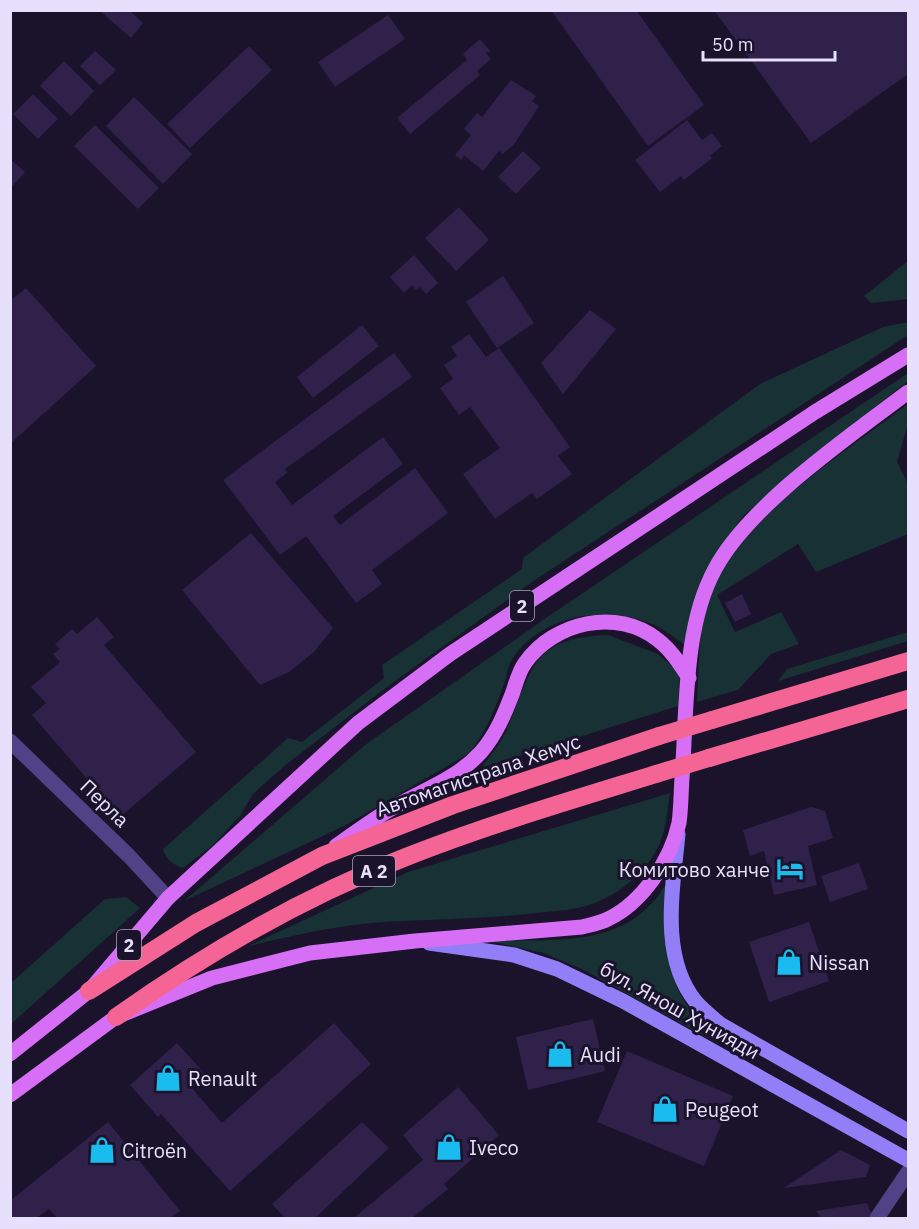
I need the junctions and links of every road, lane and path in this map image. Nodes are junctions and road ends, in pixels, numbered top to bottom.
1 (909, 355) edge
2 (909, 392) edge
3 (909, 661) edge
4 (689, 678) junction
5 (909, 699) edge
6 (10, 741) edge
7 (679, 824) junction
8 (322, 856) junction
9 (168, 898) junction
10 (415, 941) junction
11 (89, 991) junction
12 (116, 1017) junction
13 (10, 1054) edge
14 (10, 1095) edge
15 (909, 1131) edge
16 (909, 1160) edge
17 (909, 1172) edge
18 (877, 1218) edge

1 - 9 main road, 2
2 - 4 main road
3 - 8 highway, Автомагистрала Хемус / A 2, bridge
4 - 7 main road
4 - 8 main road
5 - 12 highway, A 2, bridge
6 - 9 street, Перла
7 - 10 main road
7 - 15 street, бул. Янош Хунияди
8 - 11 highway, Автомагистрала Хемус / A 2
9 - 11 main road, 2
10 - 12 main road
10 - 16 street, бул. Янош Хунияди
11 - 13 main road
12 - 14 main road
17 - 18 street

